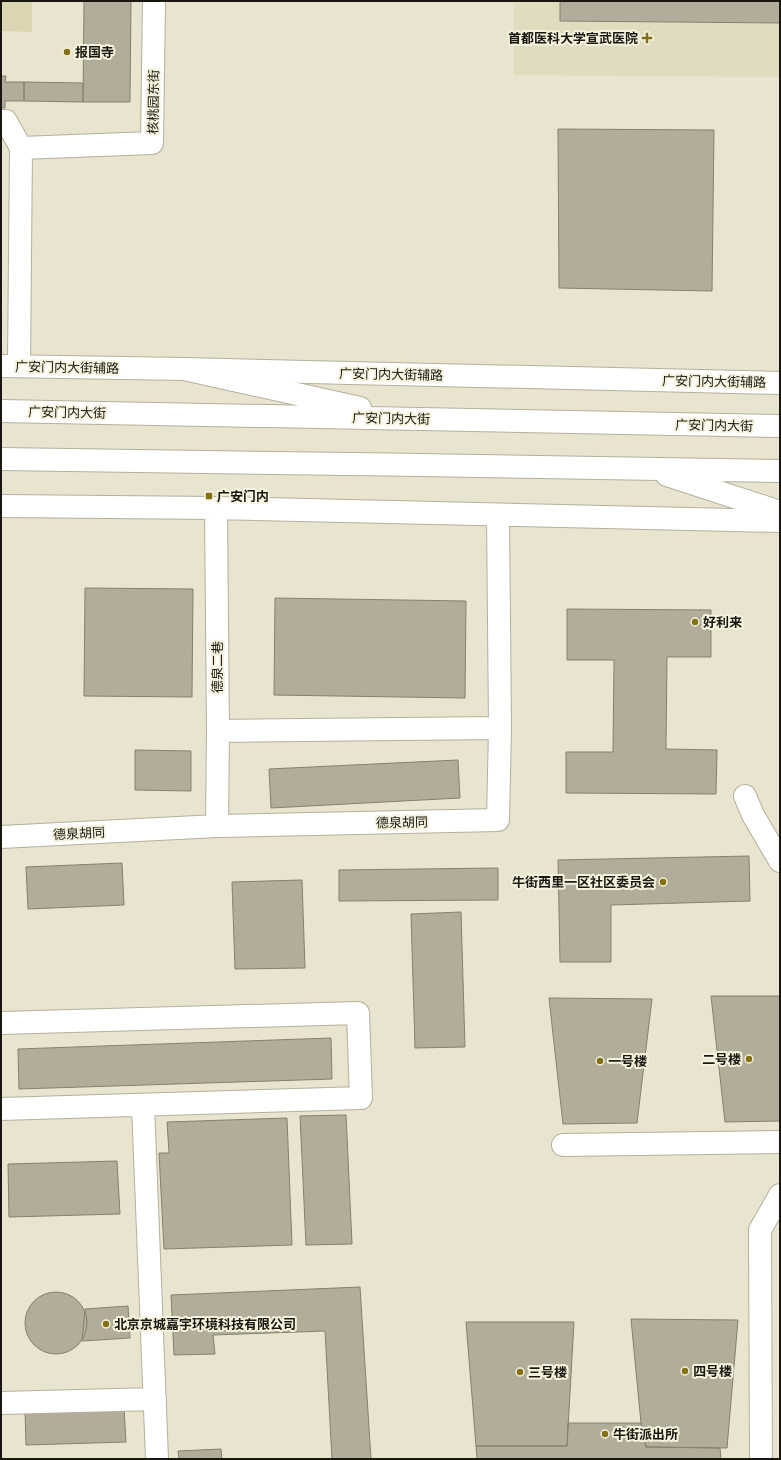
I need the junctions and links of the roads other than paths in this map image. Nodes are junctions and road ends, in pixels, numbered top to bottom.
1 (154, 1) edge
2 (1, 121) edge
3 (21, 148) junction
4 (10, 366) edge
5 (184, 369) junction
6 (780, 383) edge
7 (1, 411) edge
8 (406, 418) junction
9 (780, 426) edge
10 (1, 460) edge
11 (645, 468) junction
12 (780, 471) edge
13 (1, 506) edge
14 (216, 508) junction
15 (780, 512) edge
16 (498, 515) junction
17 (780, 521) edge
18 (500, 728) junction
19 (218, 731) junction
20 (745, 796) dead end
21 (217, 826) junction
22 (1, 837) edge
23 (780, 861) edge
24 (1, 1022) edge
25 (143, 1105) junction
26 (1, 1109) edge
27 (780, 1142) edge
28 (563, 1145) dead end
29 (780, 1195) edge
30 (155, 1399) junction
31 (1, 1403) edge
32 (157, 1459) edge
33 (762, 1459) edge

1 - 3 street, 核桃园东街
2 - 3 street
3 - 4 street
4 - 5 street, 广安门内大街辅路
5 - 6 street, 广安门内大街辅路
5 - 8 street
7 - 8 street, 广安门内大街
8 - 9 street, 广安门内大街
10 - 11 street
11 - 12 street
11 - 15 street
13 - 14 street
14 - 16 street
14 - 19 street, 德泉二巷
16 - 17 street
16 - 18 street, 德泉胡同
18 - 19 street
18 - 21 street, 德泉胡同
19 - 21 street, 德泉二巷
20 - 23 street
21 - 22 street, 德泉胡同
24 - 25 street
25 - 26 street
25 - 30 street
27 - 28 street
29 - 33 street
30 - 31 street
30 - 32 street

